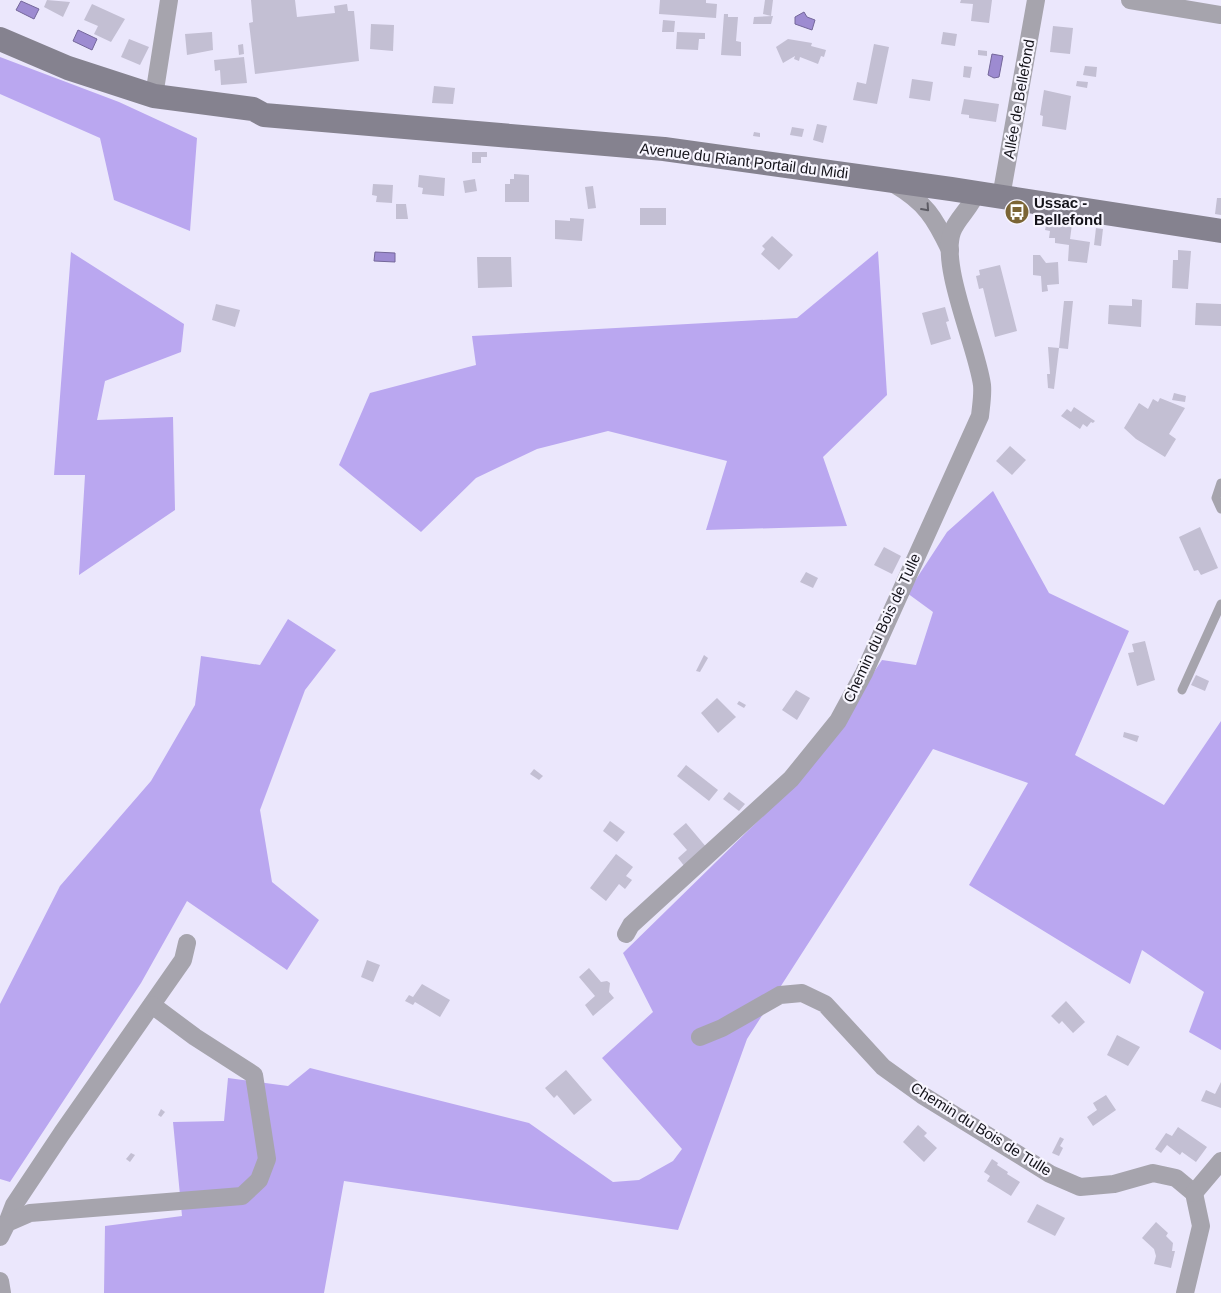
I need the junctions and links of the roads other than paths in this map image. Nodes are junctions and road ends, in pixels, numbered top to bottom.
1 (169, 0) edge
2 (1036, 0) edge
3 (1130, 0) edge
4 (1221, 15) edge
5 (0, 39) edge
6 (154, 96) junction
7 (887, 180) junction
8 (976, 193) junction
9 (1001, 197) junction
10 (1221, 231) edge
11 (950, 250) junction
12 (1221, 483) edge
13 (1221, 509) edge
14 (1221, 604) edge
15 (1182, 690) dead end
16 (626, 934) dead end
17 (187, 943) dead end
18 (152, 1005) junction
19 (700, 1037) dead end
20 (1221, 1161) edge
21 (1194, 1193) junction
22 (4, 1230) edge
23 (0, 1281) edge
24 (2, 1293) edge
25 (1186, 1293) edge

1 - 6 street
2 - 9 street, Allée de Bellefond
3 - 4 street
5 - 6 main road, Avenue du Riant Portail du Midi
6 - 7 main road, Avenue du Riant Portail du Midi
7 - 8 main road, Avenue du Riant Portail du Midi
7 -> 11 street, Chemin du Bois de Tulle
8 - 9 main road, Avenue du Riant Portail du Midi
8 - 11 street, Chemin du Bois de Tulle
9 - 10 main road, Avenue du Riant Portail du Midi
11 - 16 street, Chemin du Bois de Tulle
12 - 13 lane
14 - 15 lane
17 - 18 street
18 - 22 street
18 - 22 street
19 - 21 street, Chemin du Bois de Tulle
20 - 21 street
21 - 25 street
23 - 24 street

